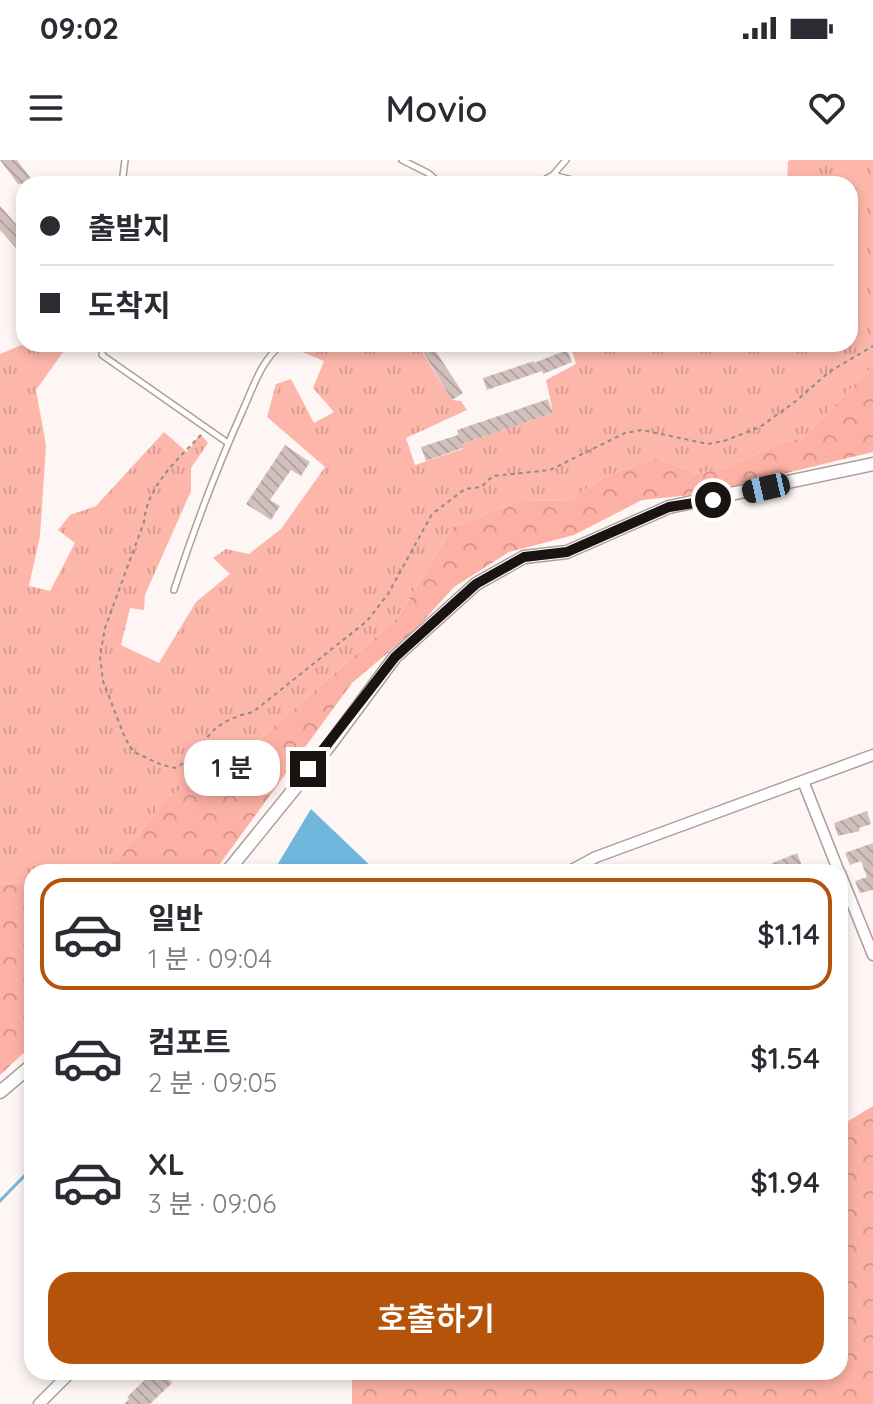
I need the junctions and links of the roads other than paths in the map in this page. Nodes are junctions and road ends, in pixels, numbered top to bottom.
1 (402, 160) edge
2 (566, 160) edge
3 (553, 175) joint
4 (432, 176) edge
5 (557, 176) edge
6 (102, 352) edge
7 (273, 352) edge
8 (228, 443) junction
9 (873, 464) edge
10 (174, 590) dead end
11 (873, 755) edge
12 (803, 781) junction
13 (233, 864) edge
14 (583, 864) edge
15 (836, 864) edge
16 (848, 893) edge
17 (873, 955) edge
18 (24, 1072) edge
19 (0, 1092) edge
20 (63, 1380) edge
21 (39, 1404) edge

1 - 4 lane
2 - 3 lane
3 - 5 lane
6 - 8 lane
7 - 8 lane
8 - 10 lane
9 - 13 street
11 - 12 street
12 - 14 street
12 - 15 street
16 - 17 street
18 - 19 street
20 - 21 street

